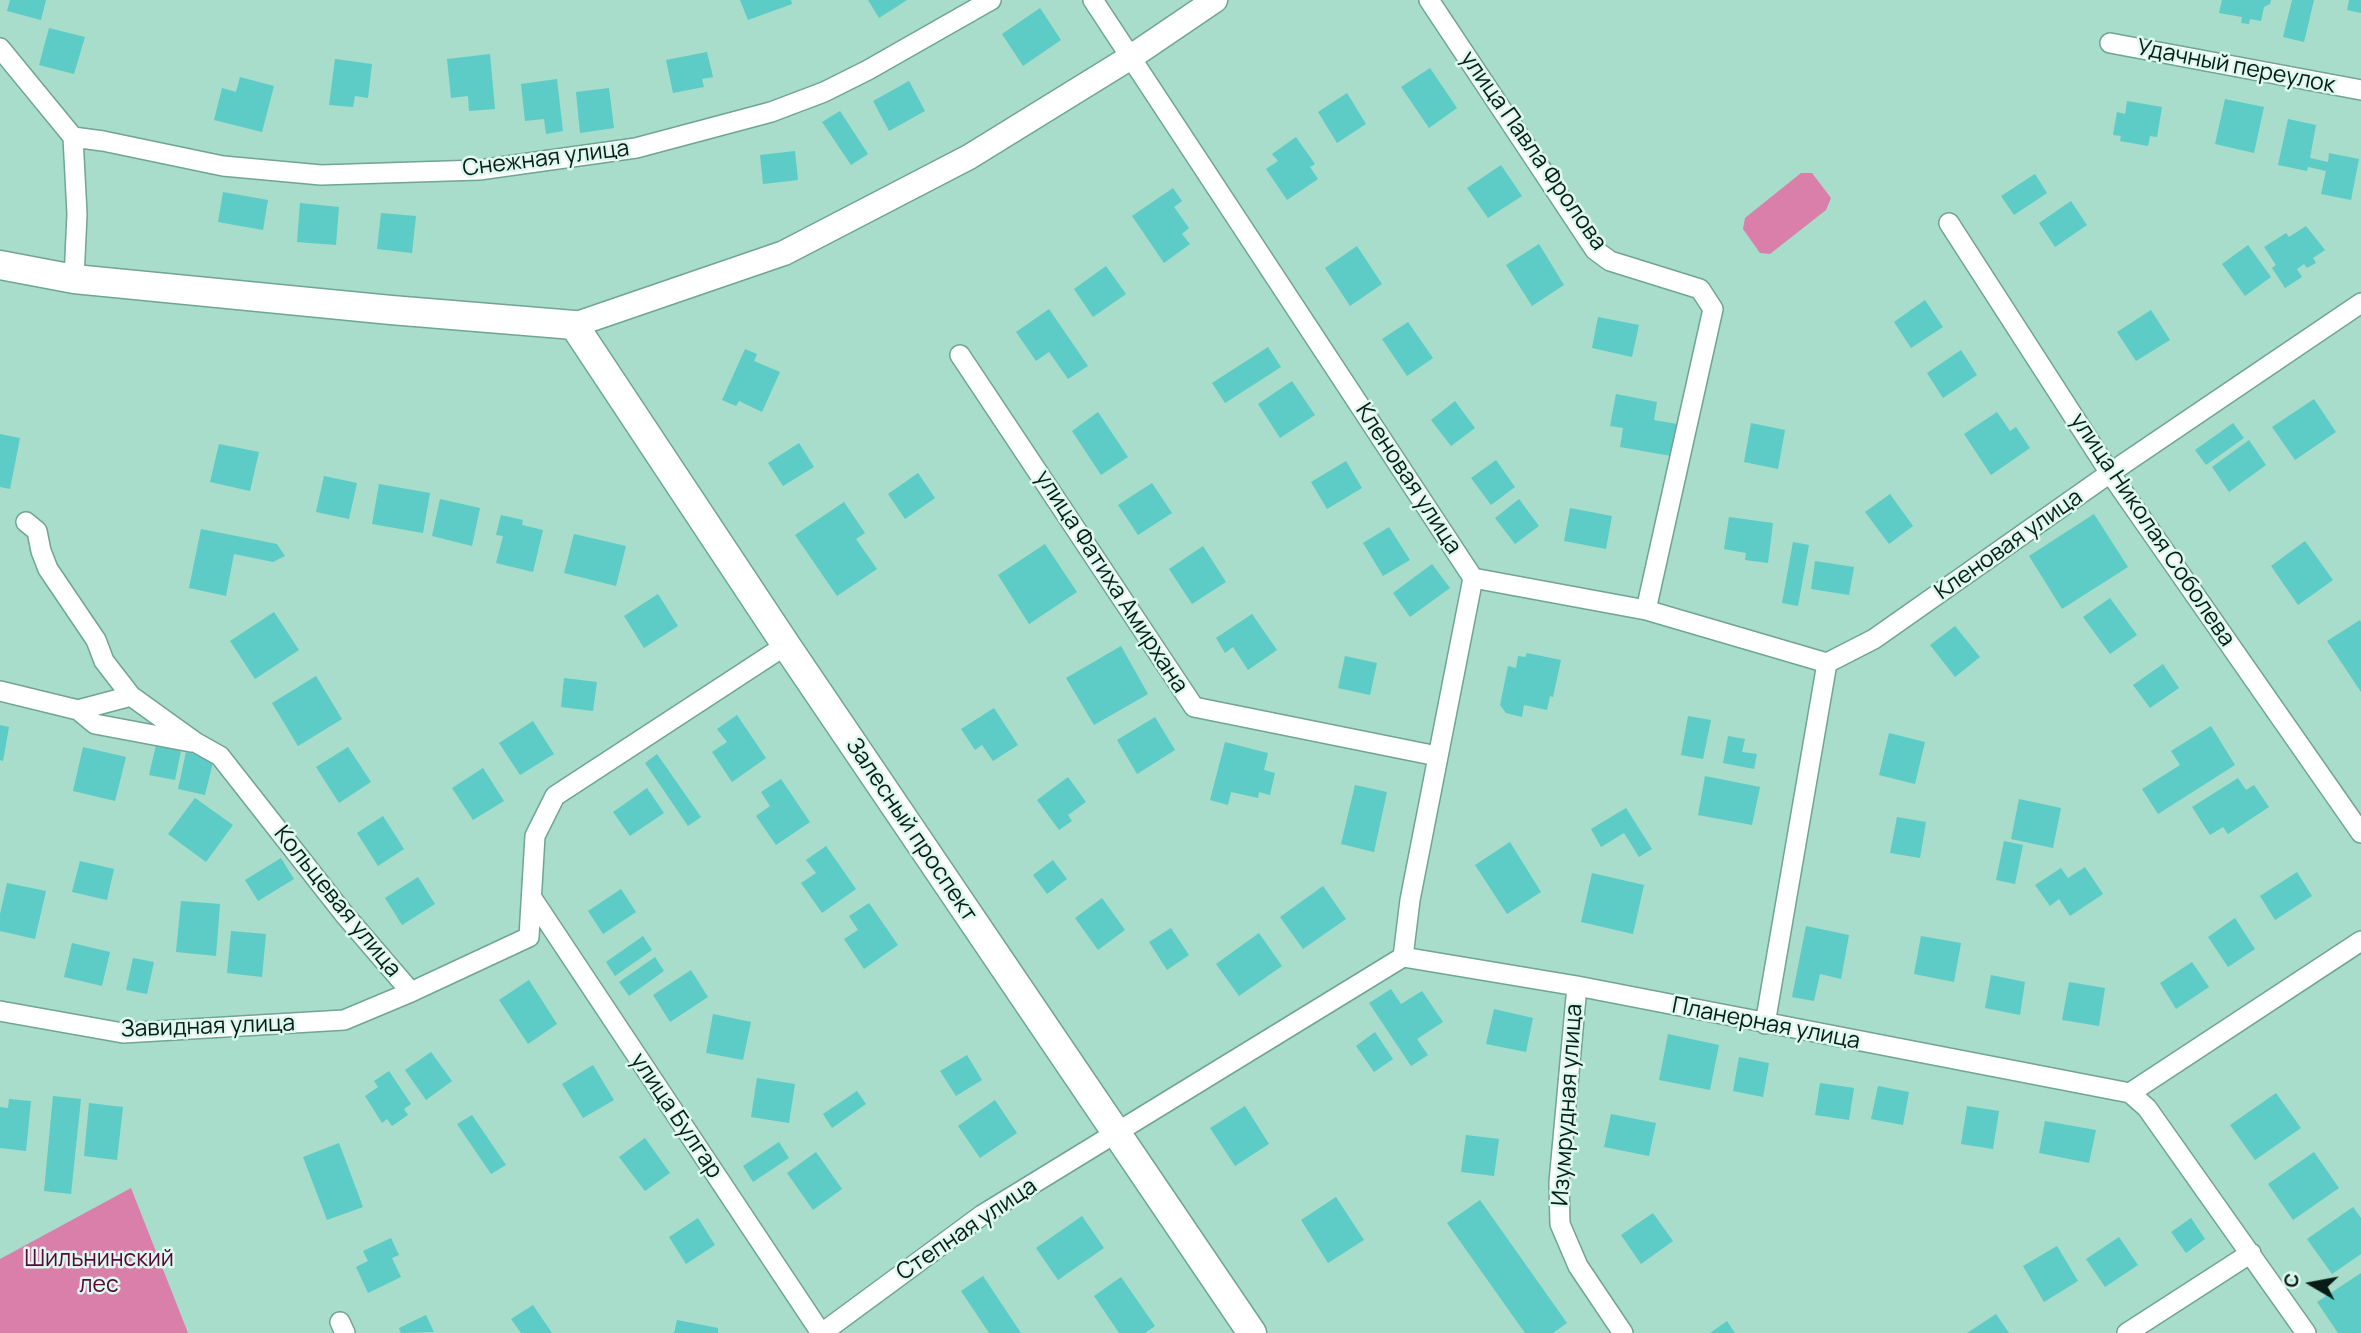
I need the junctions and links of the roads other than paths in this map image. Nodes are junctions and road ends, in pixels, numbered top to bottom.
1 (991, 0) edge
2 (1093, 0) edge
3 (1215, 0) edge
4 (1429, 0) edge
5 (2110, 43) dead end
6 (0, 48) edge
7 (1131, 57) junction
8 (2361, 90) edge
9 (74, 137) junction
10 (1949, 223) dead end
11 (0, 265) edge
12 (74, 279) junction
13 (2361, 303) edge
14 (574, 325) junction
15 (960, 355) dead end
16 (2110, 473) junction
17 (26, 522) dead end
18 (1473, 578) junction
19 (1646, 610) junction
20 (786, 645) junction
21 (1827, 663) junction
22 (0, 691) edge
23 (131, 696) junction
24 (78, 710) junction
25 (195, 742) junction
26 (1437, 756) junction
27 (2361, 833) edge
28 (532, 898) junction
29 (2361, 941) edge
30 (1403, 957) junction
31 (1577, 986) junction
32 (411, 992) junction
33 (0, 1011) edge
34 (1765, 1024) junction
35 (2130, 1093) junction
36 (1117, 1134) junction
37 (2251, 1253) junction
38 (821, 1333) edge
39 (1252, 1333) edge
40 (1623, 1333) edge
41 (2127, 1333) edge
42 (2306, 1333) edge

1 - 9 street, Снежная улица
2 - 7 street, Кленовая улица
3 - 7 street
4 - 19 street, улица Павла Фролова
5 - 8 street, Удачный переулок
6 - 9 street
7 - 14 street
7 - 18 street, Кленовая улица
9 - 12 street
10 - 16 street, улица Николая Соболева
11 - 12 main road
12 - 14 main road
13 - 16 street, Кленовая улица
14 - 20 main road, Залесный проспект
15 - 26 street, улица Фатиха Амирхана
16 - 21 street, Кленовая улица
16 - 27 street, улица Николая Соболева
17 - 23 street, Кольцевая улица
18 - 19 street
18 - 26 street, Кленовая улица
19 - 21 street
20 - 28 street, Кольцевая улица
20 - 36 main road, Залесный проспект
21 - 34 street
22 - 24 street
23 - 24 street
23 - 25 street, Кольцевая улица
24 - 25 street
25 - 32 street, Кольцевая улица
26 - 30 street, Кленовая улица
28 - 32 street, Кольцевая улица
28 - 38 street, улица Булгар
29 - 35 street
30 - 31 street, Планерная улица
30 - 36 street, Степная улица
31 - 34 street, Планерная улица
31 - 40 street, Изумрудная улица
32 - 33 street, Завидная улица
34 - 35 street, Планерная улица
35 - 37 street
36 - 38 street, Степная улица
36 - 39 main road, Залесный проспект
37 - 41 street
37 - 42 street

